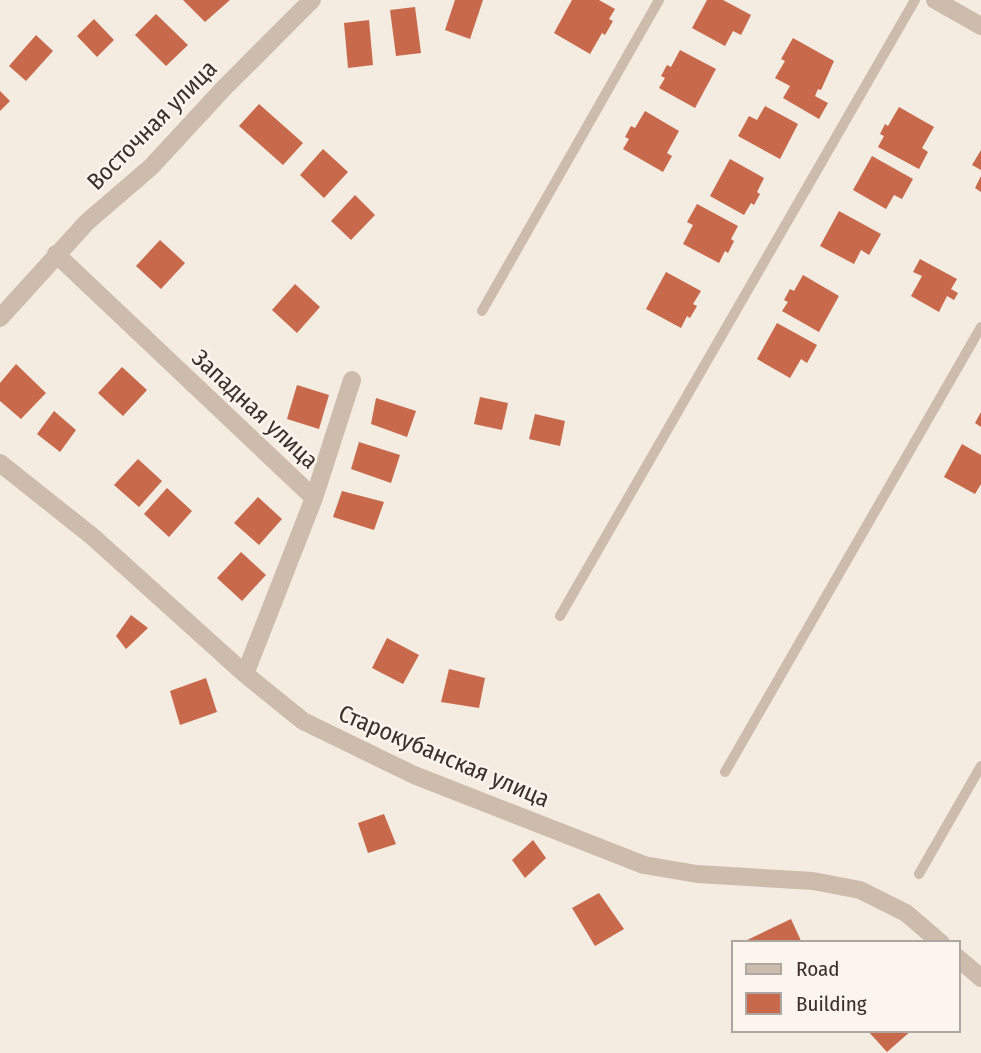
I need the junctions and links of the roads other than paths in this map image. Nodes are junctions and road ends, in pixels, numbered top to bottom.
1 (312, 0) edge
2 (659, 0) edge
3 (915, 0) edge
4 (935, 0) edge
5 (981, 26) edge
6 (56, 254) junction
7 (482, 311) dead end
8 (0, 318) edge
9 (981, 327) edge
10 (352, 380) dead end
11 (0, 463) edge
12 (314, 498) junction
13 (560, 615) dead end
14 (245, 674) junction
15 (981, 766) edge
16 (724, 772) dead end
17 (919, 874) dead end
18 (939, 941) edge
19 (960, 960) edge
20 (981, 978) edge

1 - 6 street, Восточная улица
2 - 7 lane
3 - 13 lane
4 - 5 street
6 - 8 street, Восточная улица
6 - 12 street, Западная улица
9 - 16 lane
10 - 12 street
11 - 14 street, Старокубанская улица
12 - 14 street, Западная улица
14 - 18 street, Старокубанская улица
15 - 17 lane
19 - 20 street

